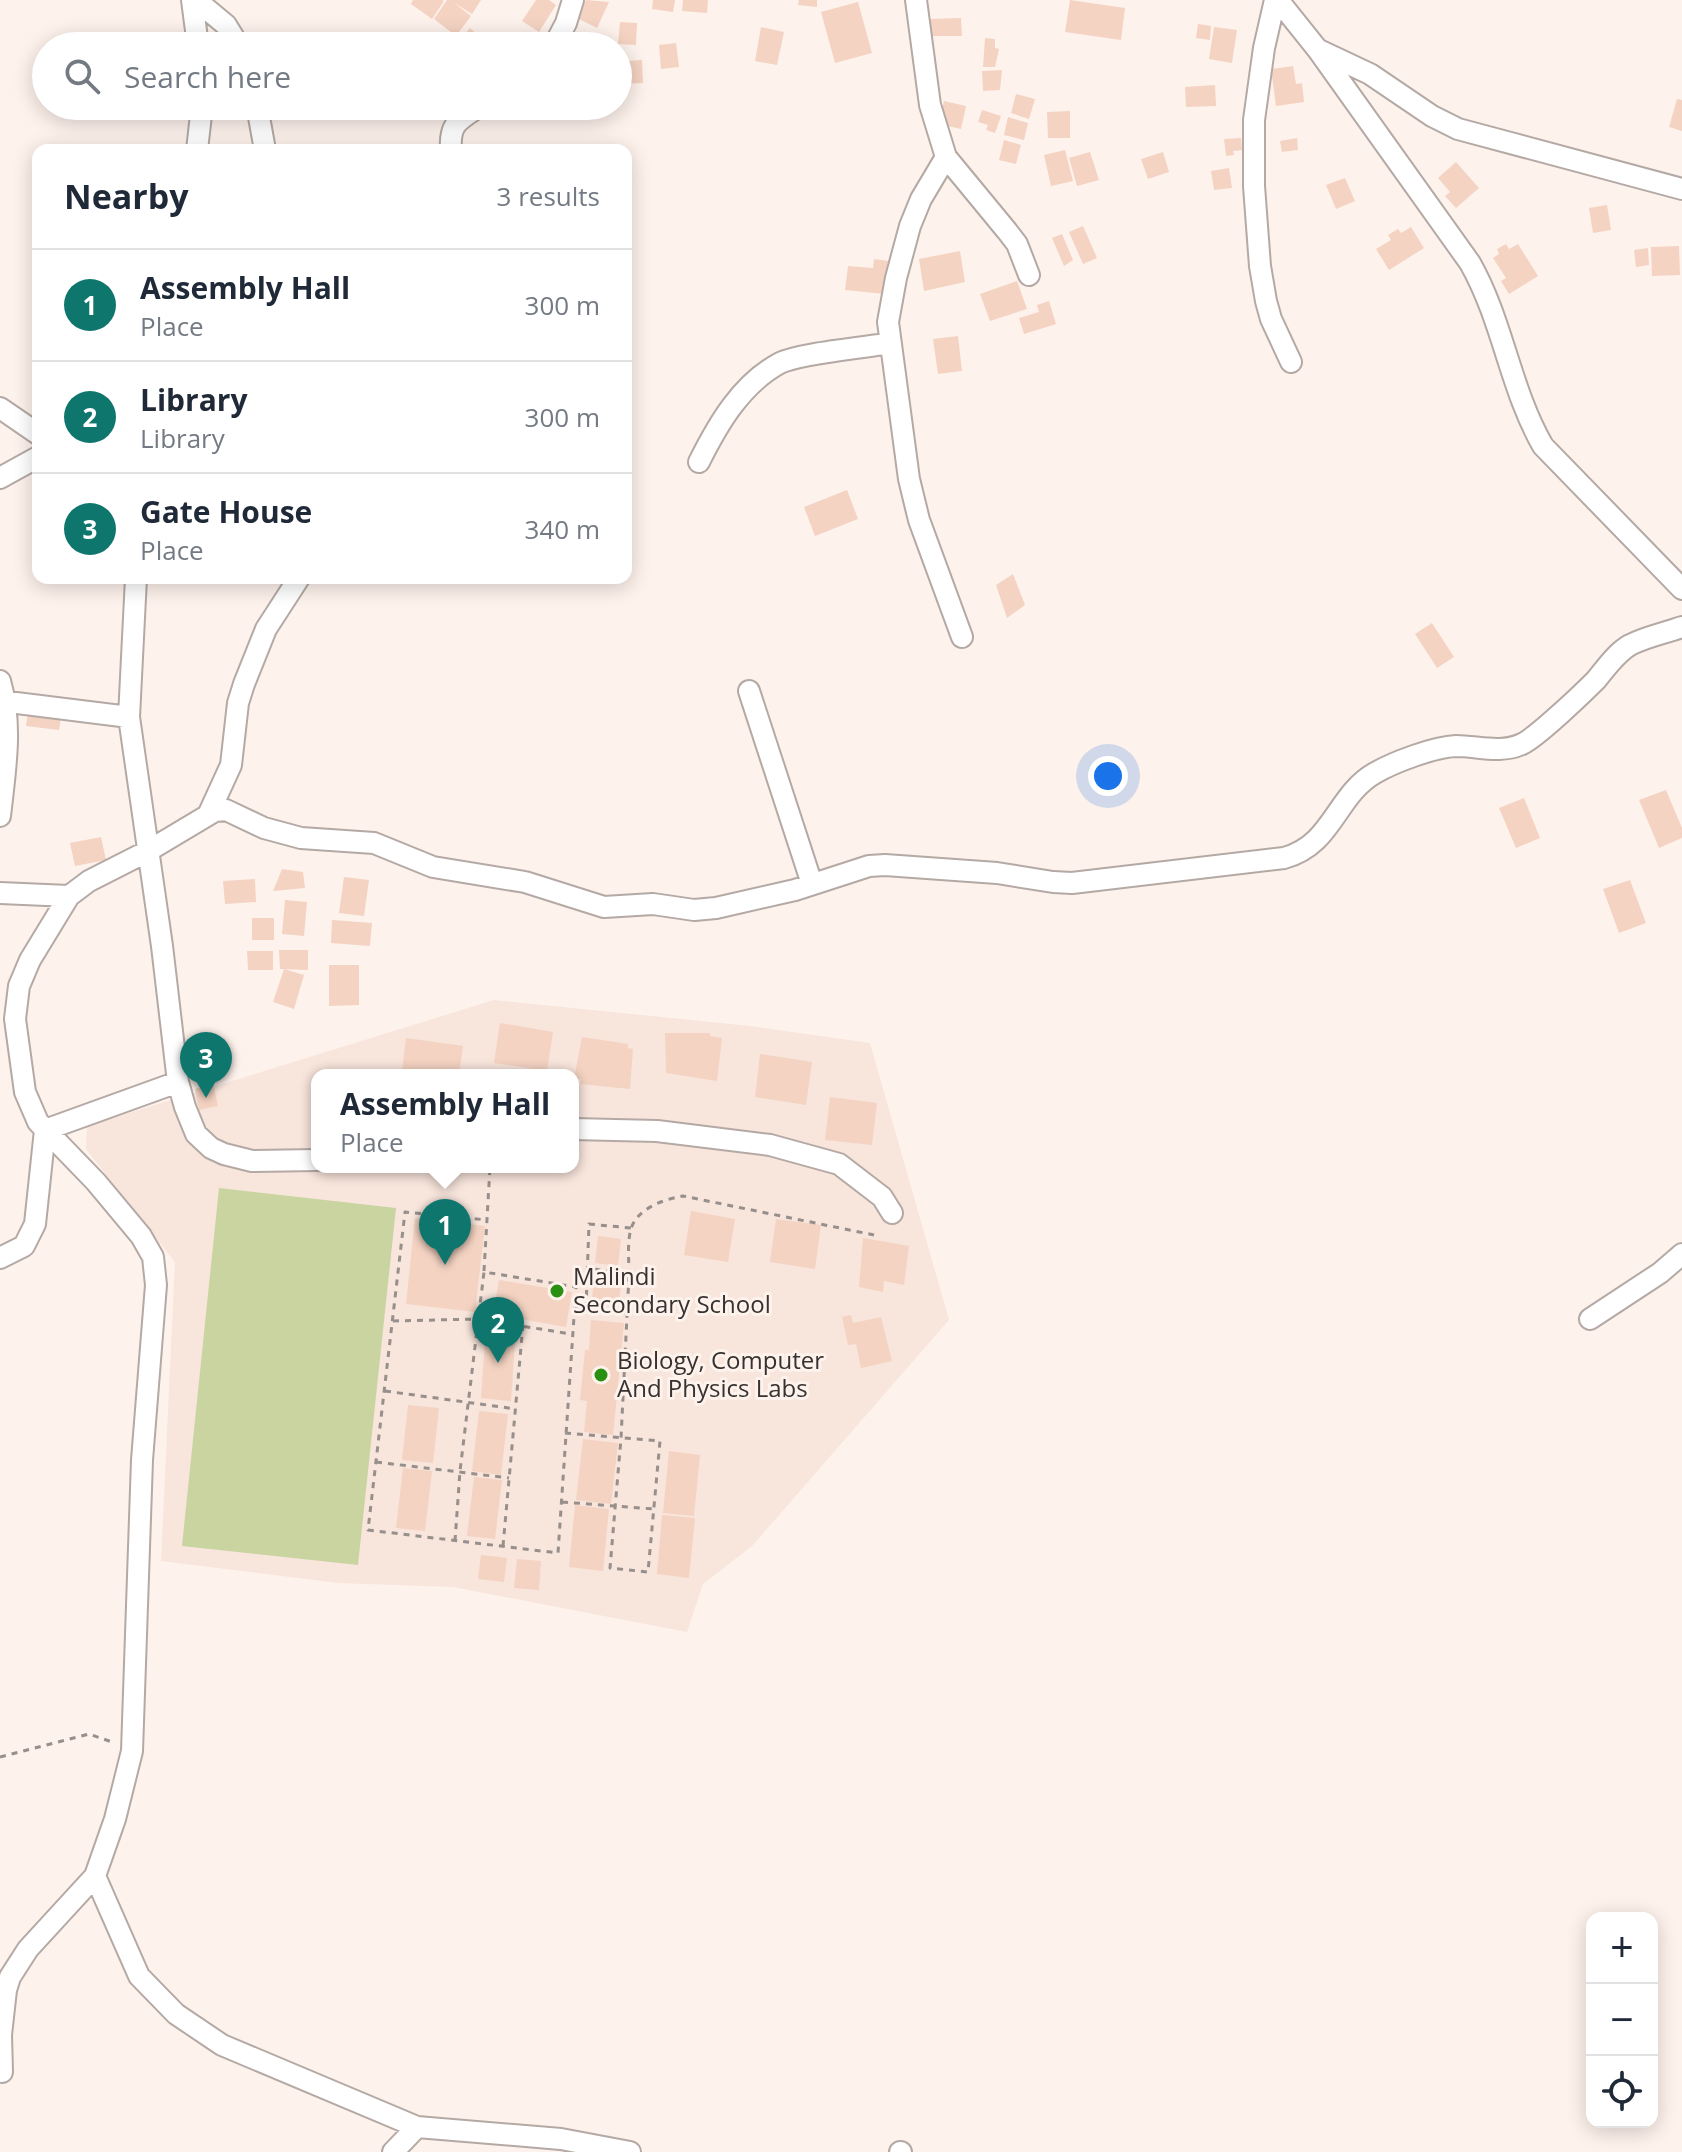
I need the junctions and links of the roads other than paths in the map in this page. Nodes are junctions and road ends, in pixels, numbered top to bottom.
1 (194, 0) edge
2 (573, 0) edge
3 (916, 0) edge
4 (1277, 0) edge
5 (197, 32) edge
6 (230, 32) edge
7 (561, 32) edge
8 (1318, 50) junction
9 (200, 120) edge
10 (260, 120) edge
11 (459, 120) edge
12 (198, 144) edge
13 (264, 144) edge
14 (451, 144) edge
15 (946, 157) junction
16 (1682, 189) edge
17 (1029, 275) dead end
18 (890, 343) junction
19 (1291, 362) dead end
20 (0, 408) edge
21 (32, 430) edge
22 (32, 460) edge
23 (699, 462) dead end
24 (0, 478) edge
25 (136, 584) edge
26 (295, 584) edge
27 (1682, 589) edge
28 (1682, 627) edge
29 (962, 637) dead end
30 (0, 681) edge
31 (749, 691) dead end
32 (2, 701) edge
33 (129, 717) junction
34 (209, 813) junction
35 (0, 816) edge
36 (148, 851) junction
37 (812, 884) junction
38 (0, 893) edge
39 (69, 896) junction
40 (178, 1082) junction
41 (579, 1129) edge
42 (45, 1130) junction
43 (311, 1160) edge
44 (892, 1213) dead end
45 (1682, 1254) edge
46 (0, 1258) edge
47 (1590, 1319) dead end
48 (95, 1876) junction
49 (2, 2072) edge
50 (417, 2127) junction
51 (393, 2152) edge
52 (630, 2152) edge

1 - 5 street
1 - 6 street
2 - 7 street
3 - 15 street
4 - 8 street
4 - 19 street
8 - 16 street
8 - 27 street
9 - 12 street
10 - 13 street
11 - 14 street
15 - 17 street
15 - 18 street
18 - 23 street
18 - 29 street
20 - 21 street
22 - 24 street
25 - 33 street
26 - 34 street
28 - 37 street
30 - 32 street
31 - 37 street
32 - 33 street
32 - 35 street
33 - 36 street
34 - 36 street
34 - 37 street
36 - 39 street
36 - 40 street
38 - 39 street
39 - 42 street
40 - 42 street
40 - 43 street
41 - 44 street
42 - 46 street
42 - 48 street
45 - 47 street
48 - 49 street
48 - 50 street
50 - 51 street
50 - 52 street

